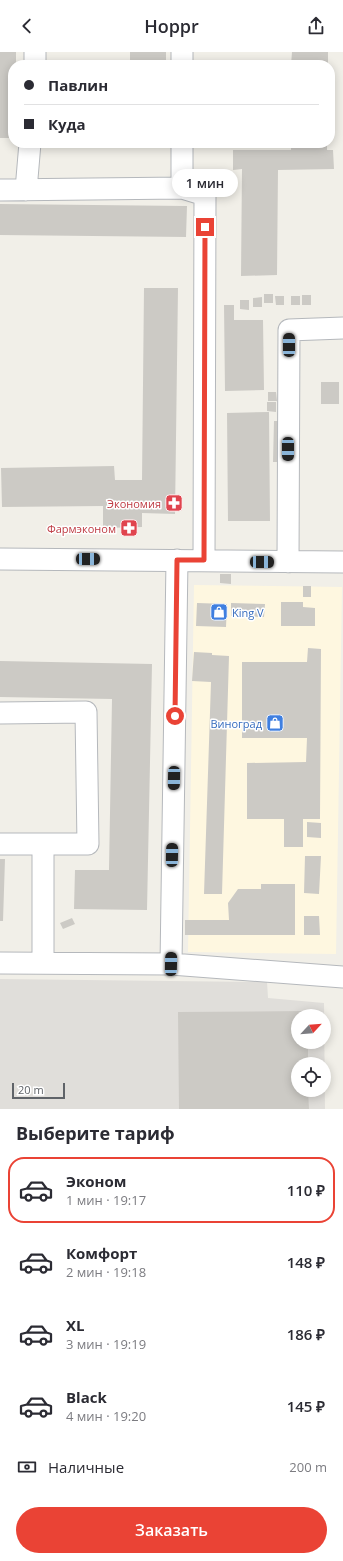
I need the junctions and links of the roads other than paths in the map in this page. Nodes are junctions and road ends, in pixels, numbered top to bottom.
1 (30, 148) edge
2 (182, 148) edge
3 (182, 188) junction
4 (0, 190) edge
5 (26, 190) junction
6 (343, 328) edge
7 (0, 559) edge
8 (177, 560) junction
9 (204, 560) junction
10 (288, 562) junction
11 (343, 562) edge
12 (0, 713) edge
13 (0, 844) edge
14 (43, 844) junction
15 (0, 963) edge
16 (43, 963) junction
17 (171, 964) junction
18 (343, 977) edge

1 - 5 street
2 - 3 street
3 - 5 street
3 - 9 street
4 - 5 street
6 - 10 street
7 - 8 street
8 - 9 street
8 - 17 street
9 - 10 street
10 - 11 street
12 - 14 street
13 - 14 street
14 - 16 street
15 - 16 street
16 - 17 street
17 - 18 street

